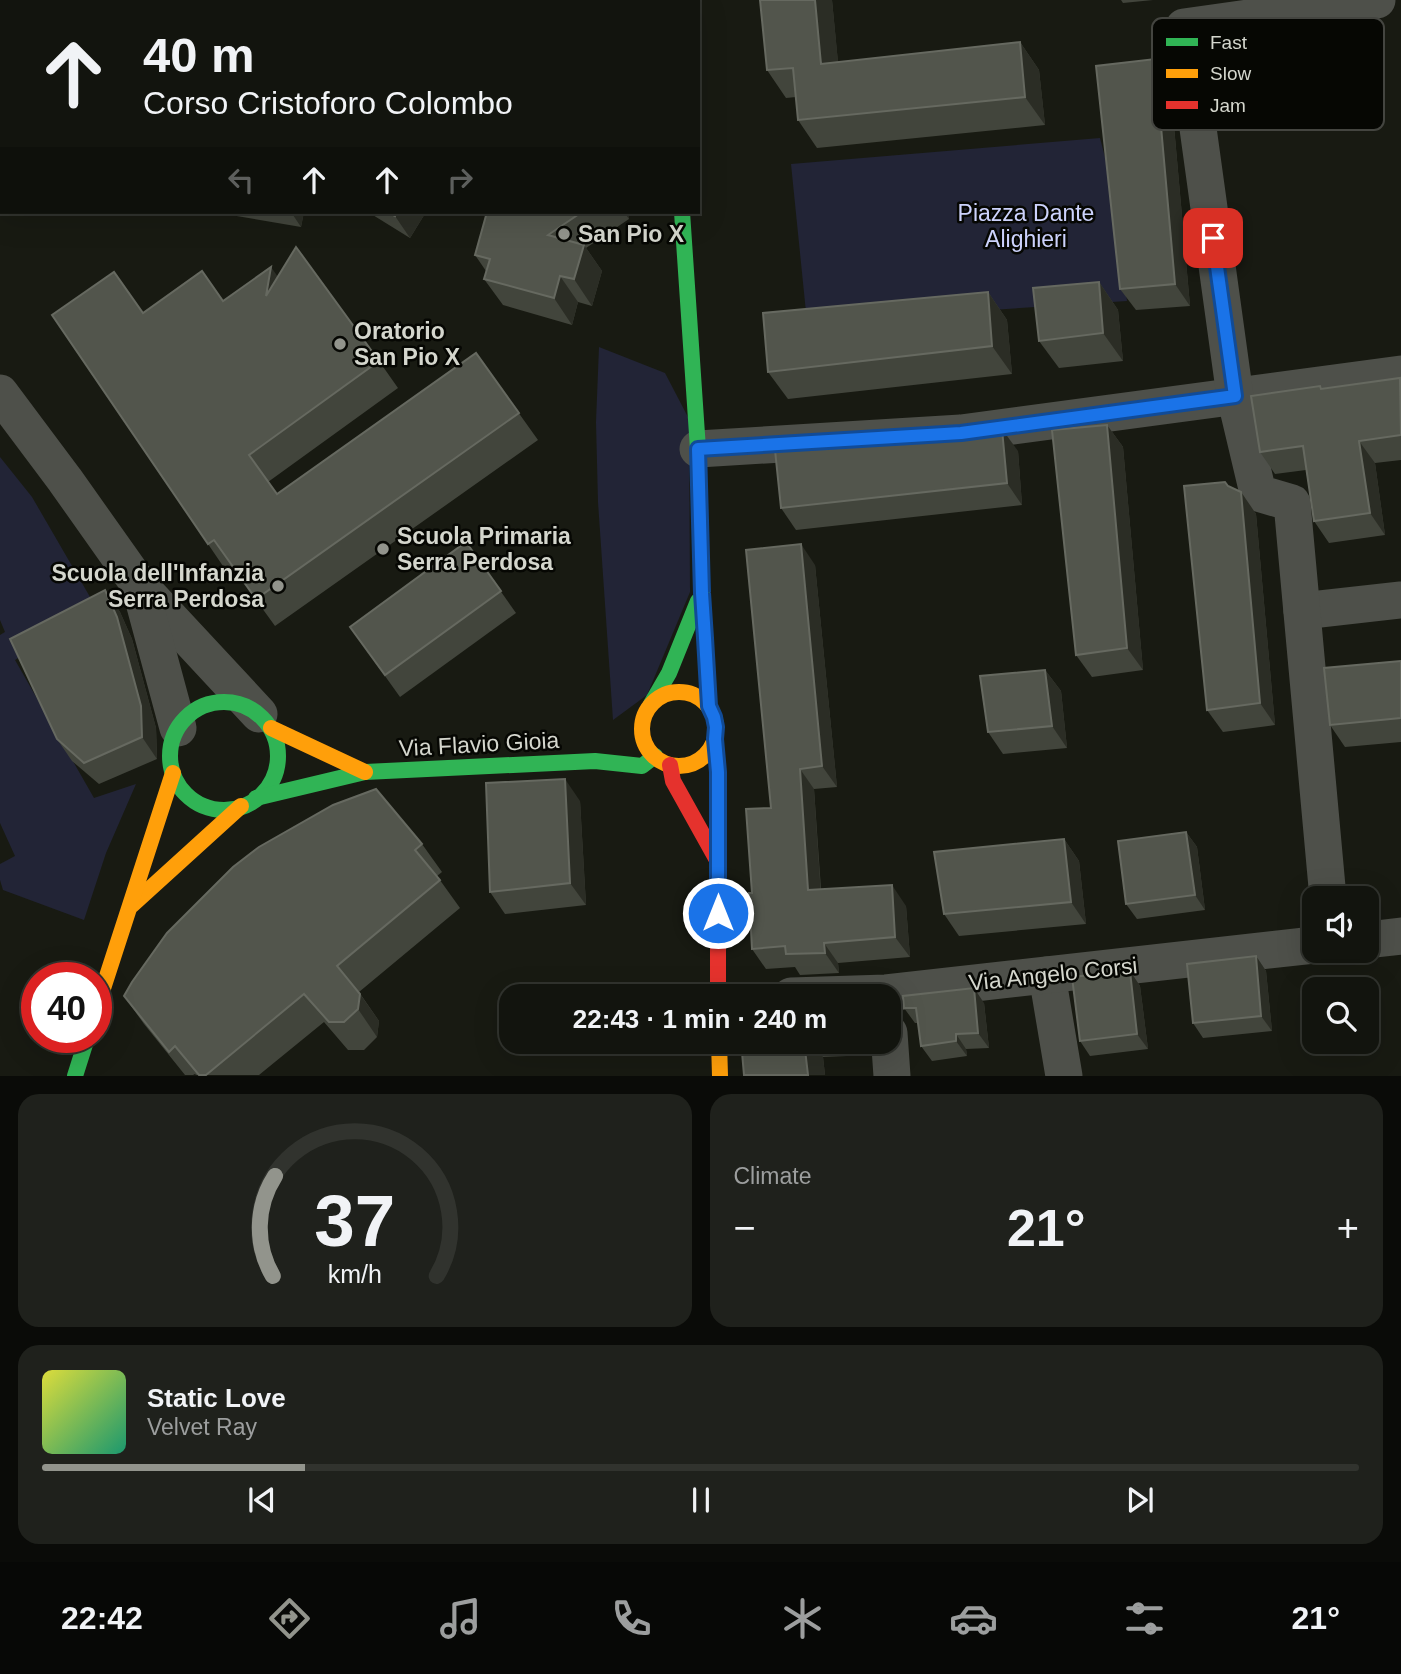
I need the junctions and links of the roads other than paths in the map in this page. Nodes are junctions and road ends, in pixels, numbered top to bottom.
1 (1377, 0) edge
2 (1248, 18) edge
3 (1198, 130) edge
4 (682, 214) edge
5 (1401, 374) edge
6 (0, 393) edge
7 (1235, 396) junction
8 (698, 449) junction
9 (140, 586) junction
10 (702, 593) junction
11 (1401, 600) edge
12 (1302, 611) junction
13 (709, 706) junction
14 (648, 708) junction
15 (265, 721) junction
16 (178, 728) junction
17 (625, 732) dead end
18 (715, 739) junction
19 (655, 756) junction
20 (670, 765) junction
21 (365, 772) junction
22 (173, 773) junction
23 (256, 799) junction
24 (241, 806) junction
25 (718, 862) junction
26 (1327, 886) edge
27 (130, 906) junction
28 (1401, 936) edge
29 (1379, 939) edge
30 (1302, 947) edge
31 (112, 962) edge
32 (1047, 975) junction
33 (718, 984) edge
34 (901, 992) edge
35 (82, 1053) edge
36 (719, 1054) edge
37 (890, 1054) edge
38 (75, 1076) edge
39 (720, 1076) edge
40 (892, 1076) edge
41 (1064, 1076) edge

1 - 2 street
3 - 7 street
4 - 8 street
5 - 7 street
6 - 9 street
7 - 8 street
7 - 12 street
8 - 10 street
9 - 15 street
9 - 16 street
10 - 13 street
10 - 14 street
11 - 12 street
12 - 26 street
13 - 14 street
13 - 18 street
14 - 17 street
14 - 19 street
15 - 16 street
15 - 21 street, Via Flavio Gioia
15 - 23 street
16 - 22 street
18 - 20 street
18 - 25 street
19 - 20 street
19 - 21 street, Via Flavio Gioia
20 - 25 street
21 - 23 street, Via Flavio Gioia
22 - 24 street
22 - 27 street
23 - 24 street
24 - 27 street
25 - 33 street
27 - 31 street
28 - 29 street
30 - 32 street, Via Angelo Corsi
32 - 34 street, Via Angelo Corsi
32 - 41 street
35 - 38 street
36 - 39 street
37 - 40 street

